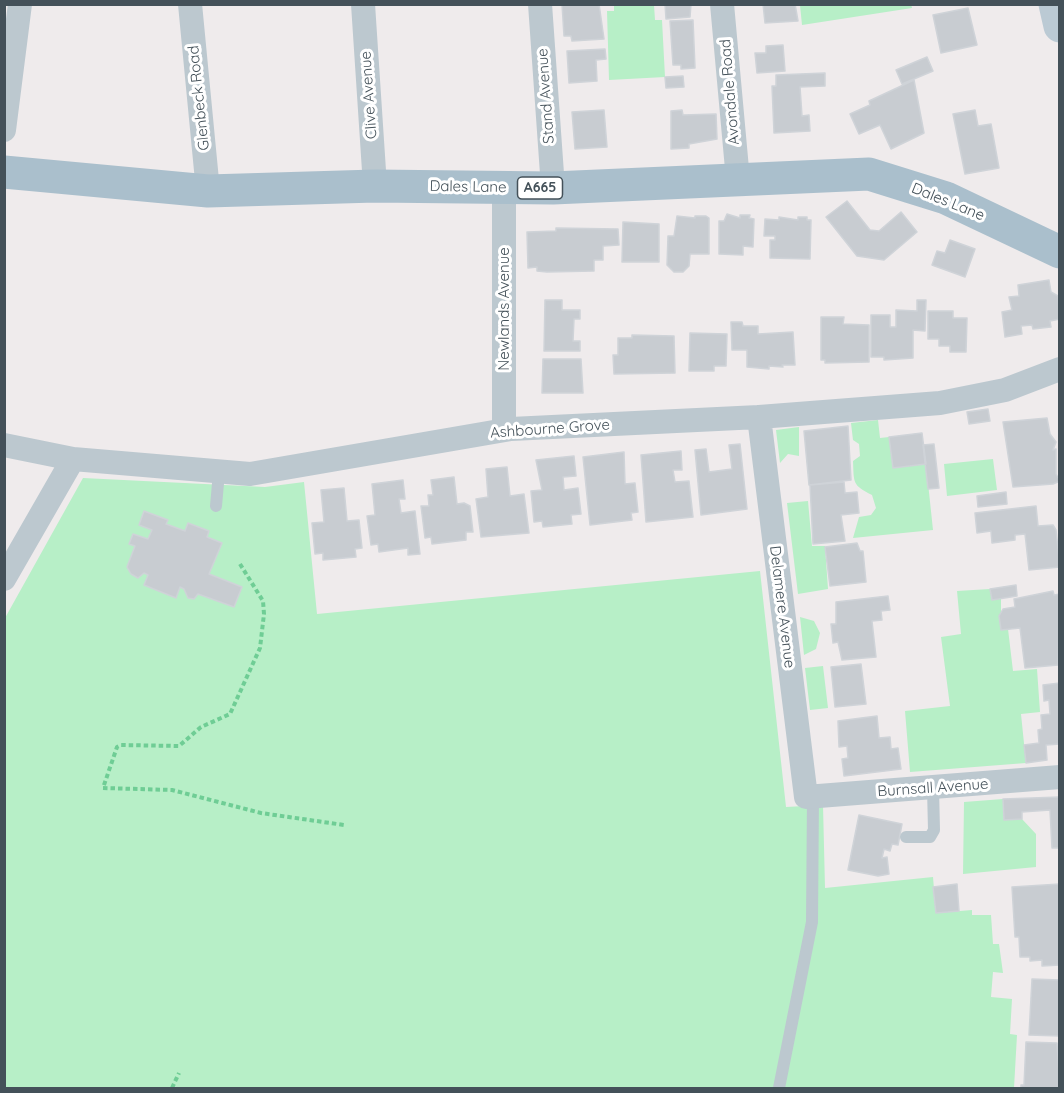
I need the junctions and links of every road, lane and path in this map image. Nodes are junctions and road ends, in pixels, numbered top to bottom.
1 (20, 4) edge
2 (190, 4) edge
3 (363, 4) edge
4 (540, 4) edge
5 (722, 4) edge
6 (1055, 4) edge
7 (1059, 26) edge
8 (4, 130) edge
9 (4, 172) edge
10 (738, 180) junction
11 (375, 186) junction
12 (504, 188) junction
13 (554, 188) junction
14 (208, 191) junction
15 (1059, 252) edge
16 (1059, 369) edge
17 (759, 417) junction
18 (504, 430) junction
19 (4, 445) edge
20 (73, 459) junction
21 (219, 472) junction
22 (216, 506) dead end
23 (240, 564) dead end
24 (4, 579) edge
25 (1059, 777) edge
26 (933, 788) junction
27 (810, 796) junction
28 (344, 825) dead end
29 (906, 837) dead end
30 (179, 1073) dead end
31 (172, 1089) edge
32 (778, 1089) edge

1 - 8 street
2 - 14 street, Glenbeck Road
3 - 11 street, Clive Avenue
4 - 13 street, Stand Avenue
5 - 10 street, Avondale Road
6 - 7 main road
9 - 14 main road, Dales Lane / A665
10 - 13 main road, Dales Lane / A665
10 - 15 main road, Dales Lane / A665
11 - 12 main road, Dales Lane / A665
11 - 14 main road, Dales Lane / A665
12 - 13 main road, Dales Lane / A665
12 - 18 street, Newlands Avenue
16 - 17 street, Ashbourne Grove
17 - 18 street, Ashbourne Grove
17 - 27 street, Delamere Avenue
18 - 21 street, Ashbourne Grove
19 - 20 street, Ashbourne Grove
20 - 21 street, Ashbourne Grove
20 - 24 street
21 - 22 lane
23 - 28 path
25 - 26 street, Burnsall Avenue
26 - 27 street, Burnsall Avenue
26 - 29 lane
27 - 32 lane
30 - 31 path

